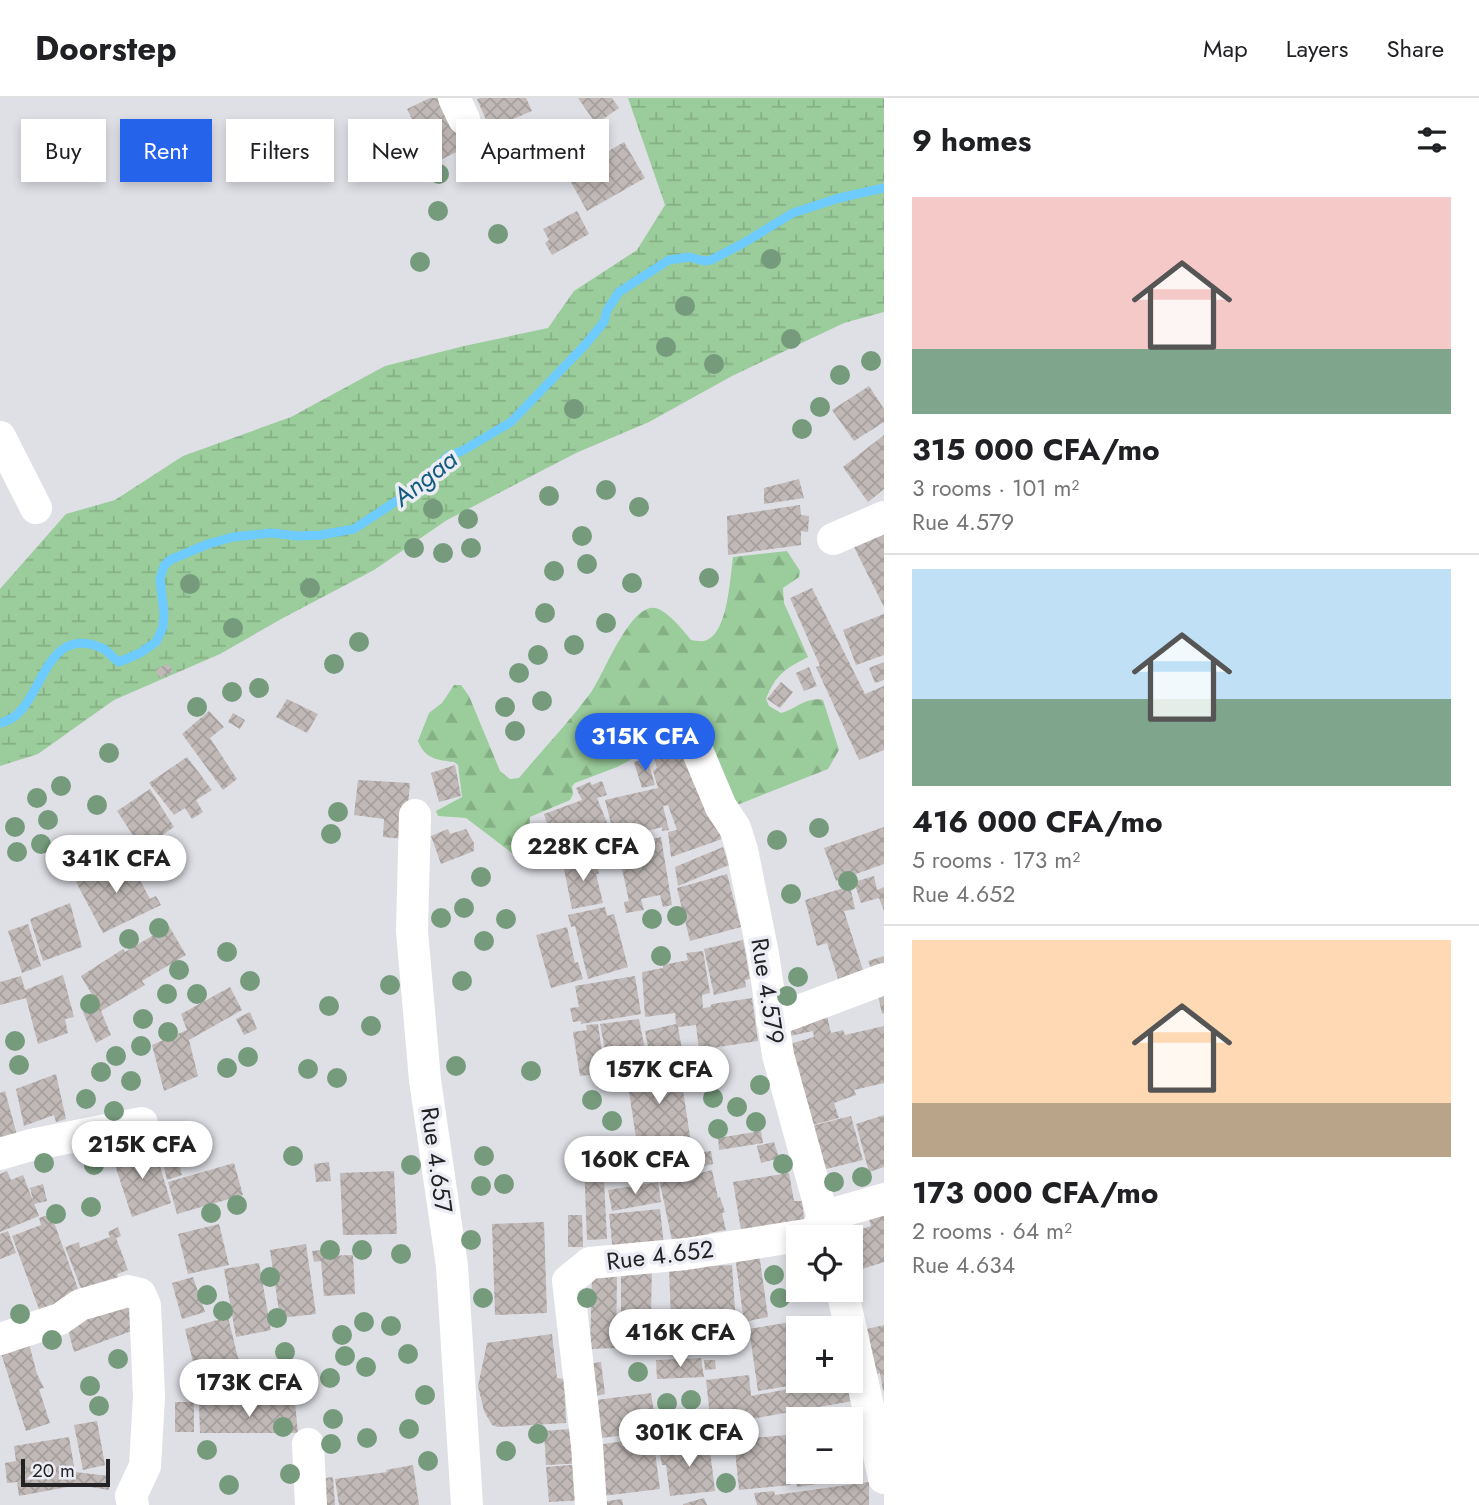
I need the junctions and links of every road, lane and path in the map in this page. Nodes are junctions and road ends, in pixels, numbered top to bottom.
1 (0, 437) edge
2 (36, 508) dead end
3 (884, 517) edge
4 (833, 539) dead end
5 (697, 750) dead end
6 (415, 815) dead end
7 (884, 979) edge
8 (772, 1021) junction
9 (142, 1123) dead end
10 (0, 1154) edge
11 (884, 1199) edge
12 (824, 1225) edge
13 (829, 1225) edge
14 (786, 1238) edge
15 (845, 1302) edge
16 (0, 1339) edge
17 (308, 1444) dead end
18 (884, 1478) edge
19 (133, 1505) edge
20 (311, 1505) edge
21 (467, 1505) edge
22 (591, 1505) edge

1 - 2 street
3 - 4 street
5 - 8 street, Rue 4.579
6 - 21 street, Rue 4.657
7 - 8 street
8 - 12 street, Rue 4.579
9 - 10 street
11 - 13 street, Rue 4.652
14 - 22 street, Rue 4.652
15 - 18 street
16 - 19 street
17 - 20 street

